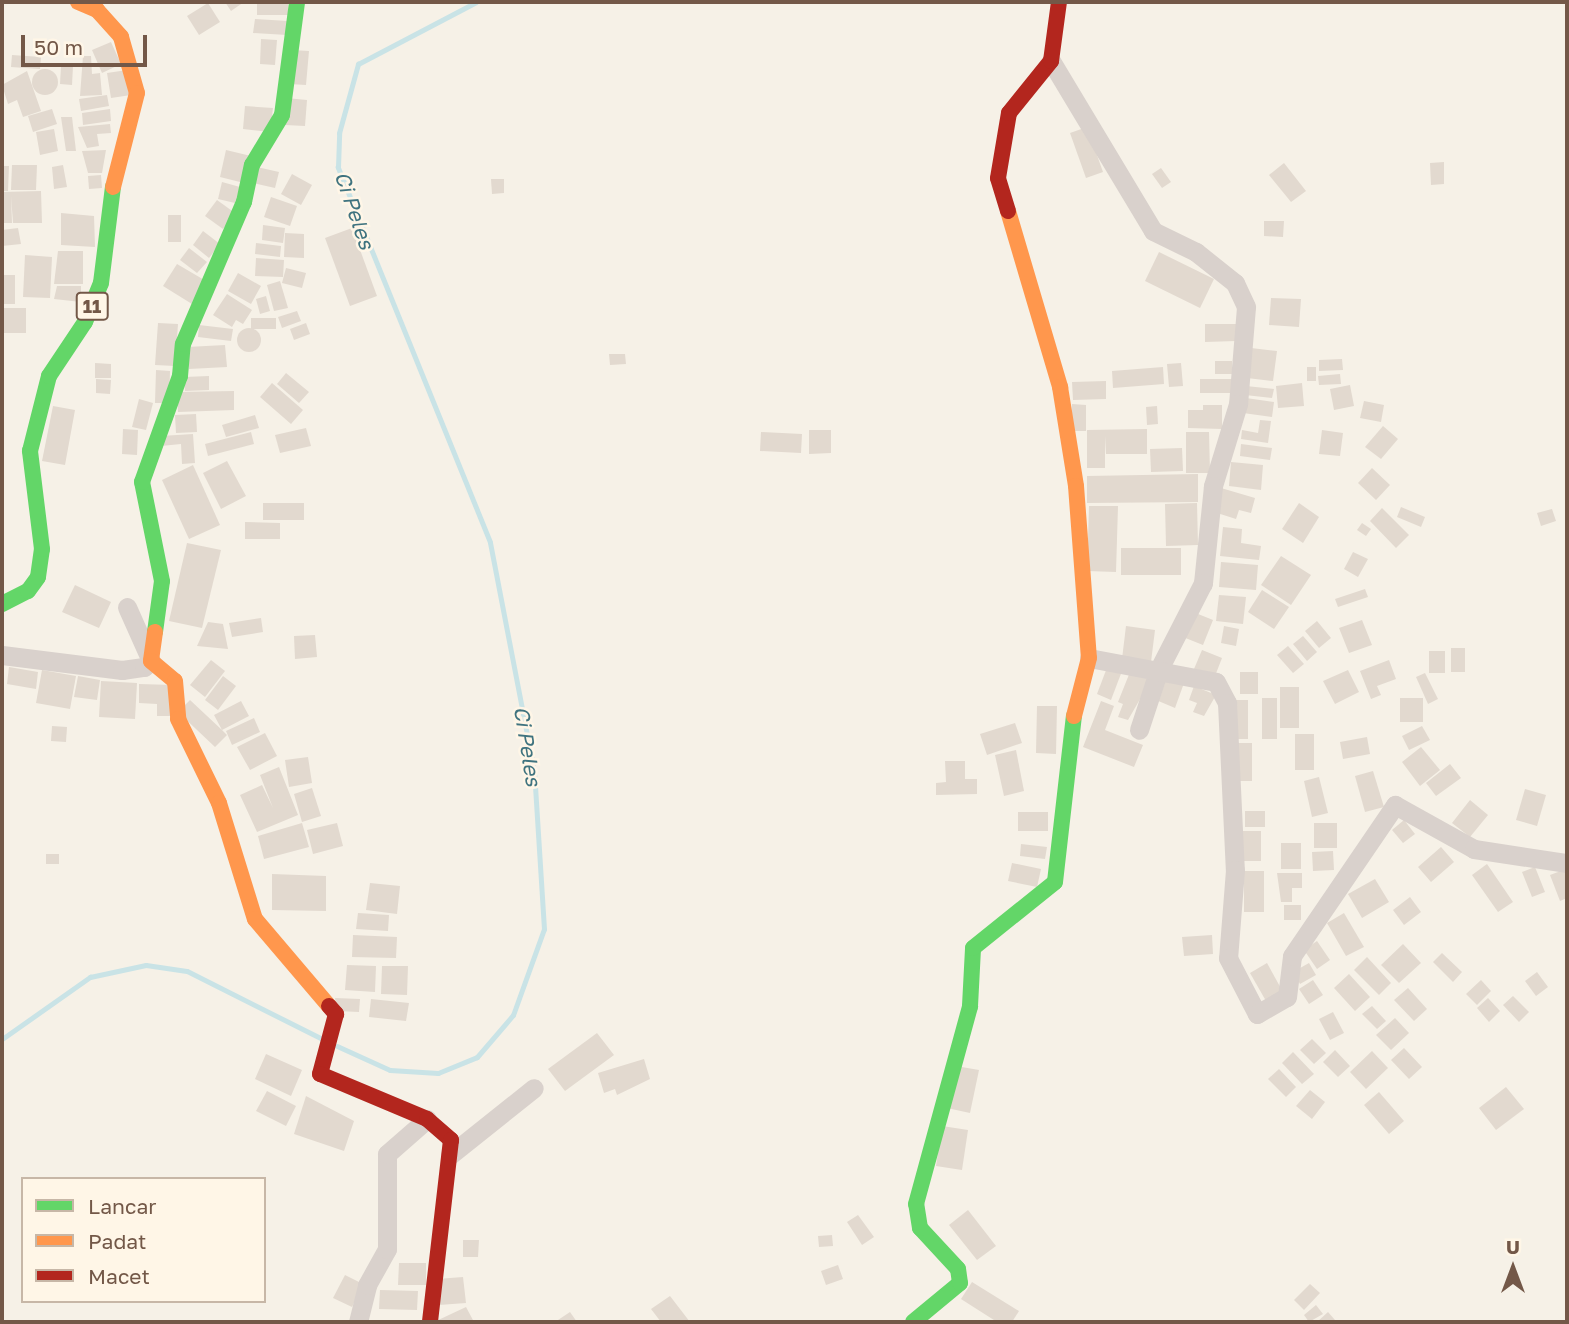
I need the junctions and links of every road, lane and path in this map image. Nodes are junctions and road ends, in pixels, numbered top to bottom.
1 (78, 2) edge
2 (297, 2) edge
3 (1059, 2) edge
4 (1051, 61) junction
5 (2, 604) edge
6 (127, 607) dead end
7 (2, 655) edge
8 (1089, 658) junction
9 (151, 661) junction
10 (1159, 669) junction
11 (1139, 730) dead end
12 (1567, 863) edge
13 (534, 1088) dead end
14 (427, 1119) junction
15 (450, 1155) junction
16 (358, 1322) edge
17 (430, 1322) edge
18 (913, 1322) edge

1 - 5 main road, 11
2 - 9 main road
3 - 4 main road
4 - 8 main road
4 - 10 street
6 - 9 street
7 - 9 street
8 - 10 street
8 - 18 main road
9 - 14 main road
10 - 11 street
10 - 12 street
13 - 15 street
14 - 15 main road
14 - 16 street
15 - 17 main road

